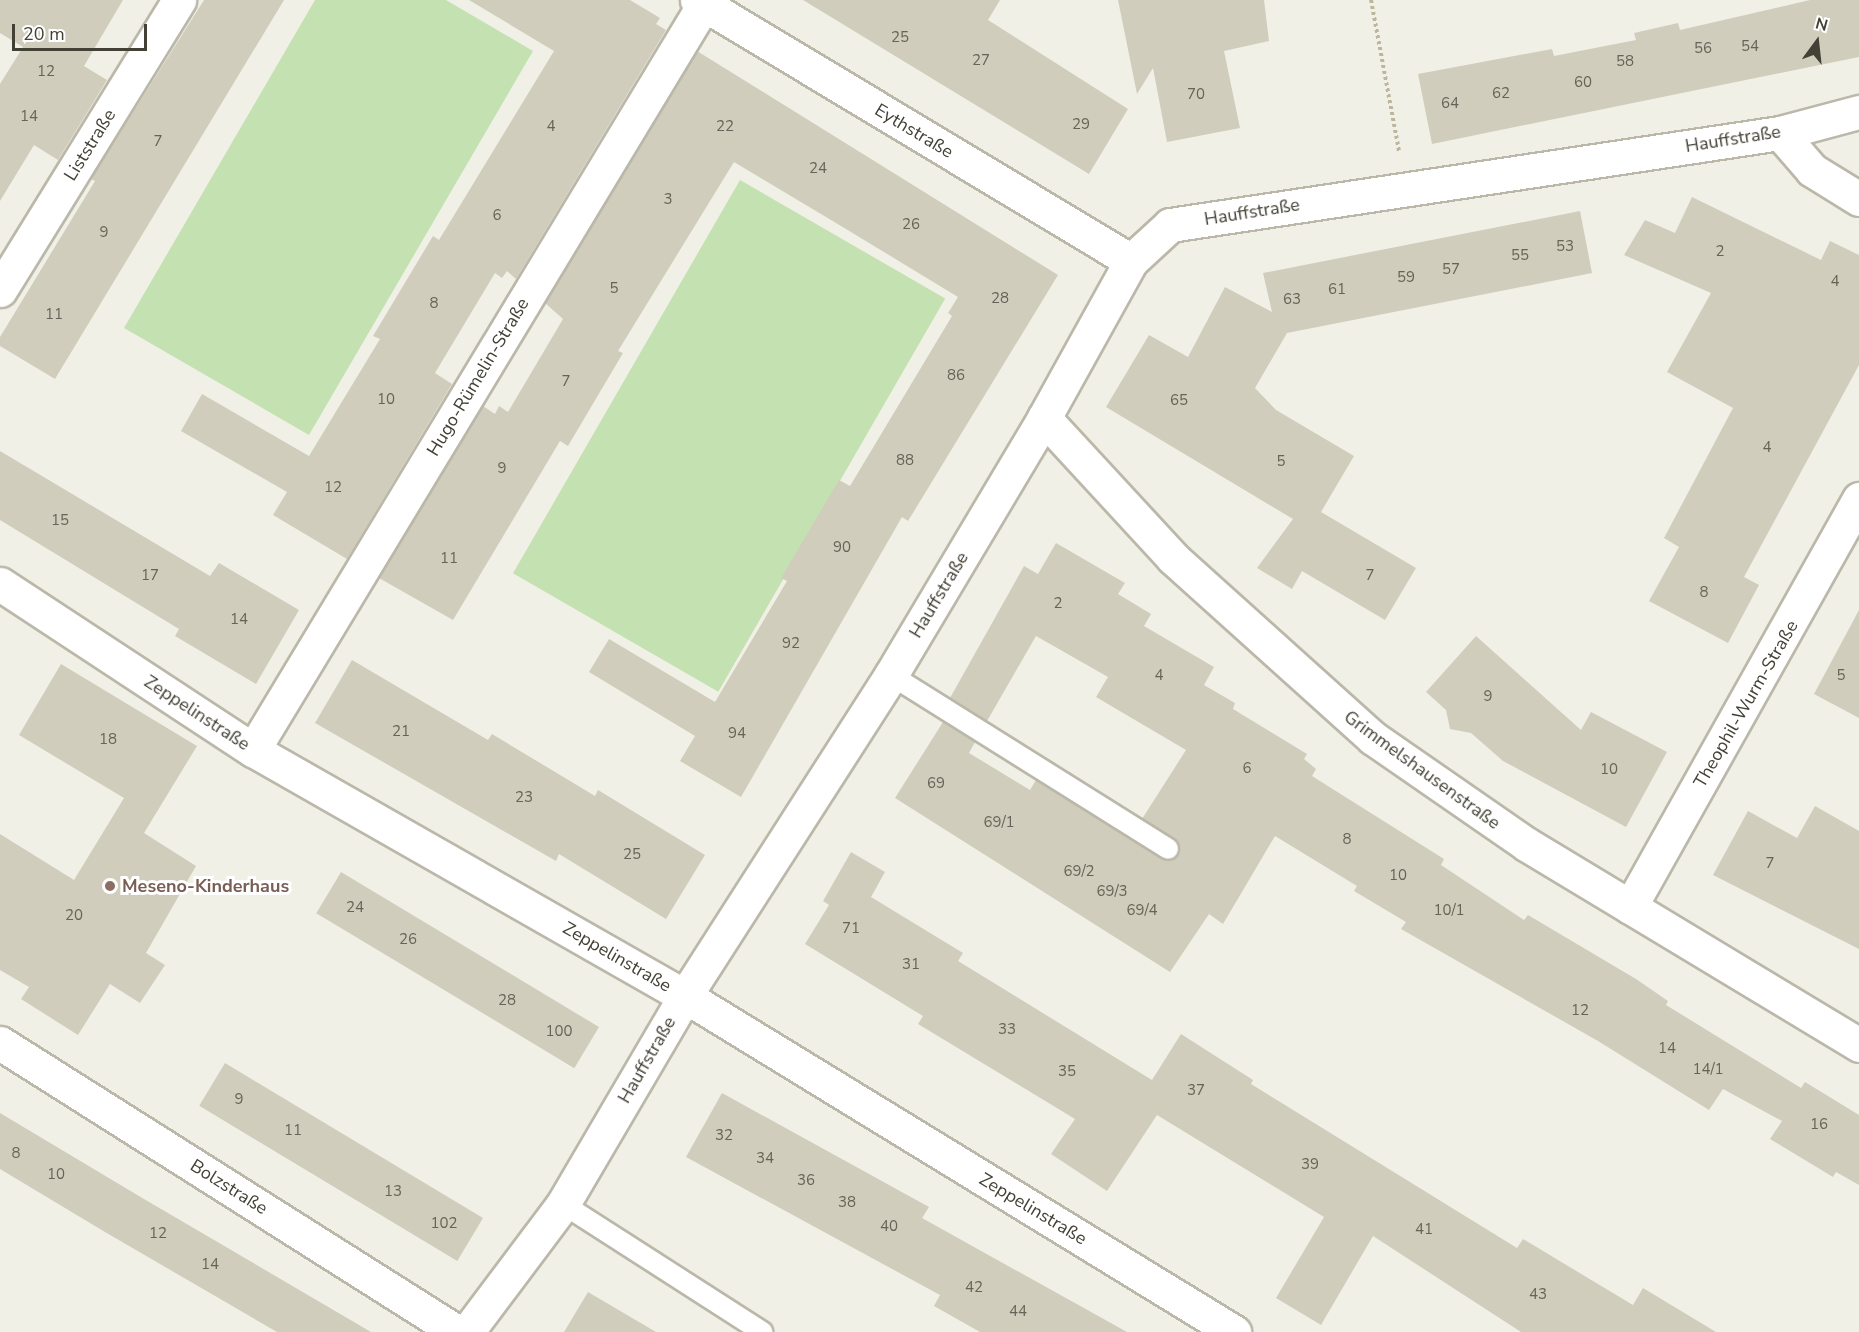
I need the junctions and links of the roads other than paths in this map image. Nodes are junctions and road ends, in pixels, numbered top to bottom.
1 (180, 0) edge
2 (700, 2) edge
3 (1859, 112) edge
4 (1780, 133) junction
5 (1859, 199) edge
6 (1131, 261) junction
7 (0, 290) edge
8 (1044, 418) junction
9 (1859, 499) edge
10 (0, 584) edge
11 (891, 675) junction
12 (253, 750) junction
13 (1168, 849) dead end
14 (1630, 907) junction
15 (685, 996) junction
16 (0, 1043) edge
17 (1859, 1045) edge
18 (562, 1204) junction
19 (457, 1332) edge
20 (467, 1332) edge
21 (762, 1332) edge
22 (1234, 1332) edge

1 - 7 street, Liststraße
2 - 6 street, Eythstraße
2 - 12 street, Hugo-Rümelin-Straße
3 - 4 street, Hauffstraße
4 - 5 street
4 - 6 street, Hauffstraße
6 - 8 street, Hauffstraße
8 - 11 street, Hauffstraße
8 - 14 street, Grimmelshausenstraße
9 - 14 street, Theophil-Wurm-Straße
10 - 12 street, Zeppelinstraße
11 - 13 lane
11 - 15 street, Hauffstraße
12 - 15 street, Zeppelinstraße
14 - 17 street, Grimmelshausenstraße
15 - 18 street, Hauffstraße
15 - 22 street, Zeppelinstraße
16 - 19 street, Bolzstraße
18 - 20 street, Hauffstraße
18 - 21 lane

